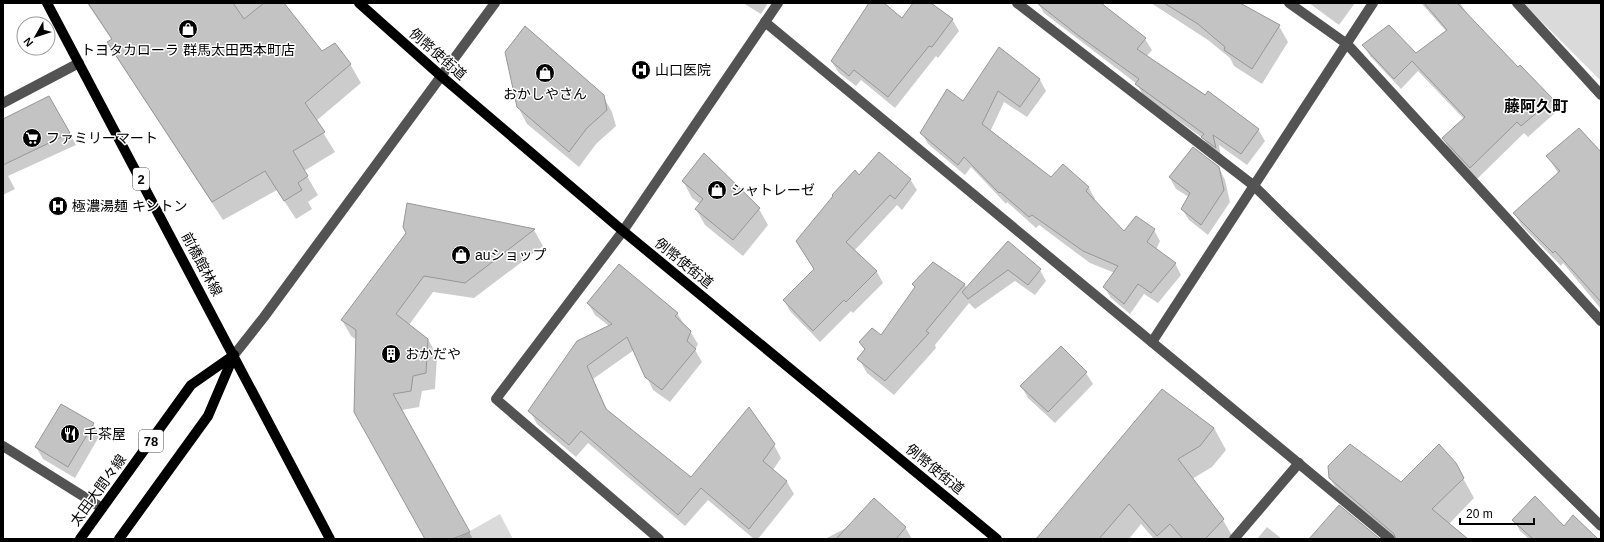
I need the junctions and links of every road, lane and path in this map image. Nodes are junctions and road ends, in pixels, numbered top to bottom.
1 (47, 3) edge
2 (360, 3) edge
3 (495, 3) edge
4 (778, 3) edge
5 (1017, 3) edge
6 (1289, 3) edge
7 (1374, 3) edge
8 (1517, 3) edge
9 (765, 22) junction
10 (1347, 44) junction
11 (79, 63) junction
12 (441, 76) junction
13 (1601, 95) edge
14 (3, 102) edge
15 (1254, 185) junction
16 (623, 231) junction
17 (1601, 321) edge
18 (1152, 342) junction
19 (234, 355) junction
20 (3, 446) edge
21 (1299, 463) junction
22 (102, 508) junction
23 (1601, 526) edge
24 (80, 539) edge
25 (119, 539) edge
26 (330, 539) edge
27 (659, 539) edge
28 (997, 539) edge
29 (1234, 539) edge
30 (1390, 539) edge

1 - 11 main road, 前橋館林線 / 2
2 - 12 main road, 例幣使街道
3 - 12 street
4 - 9 street
5 - 15 street
6 - 10 street
7 - 10 street
8 - 13 street
9 - 16 street
9 - 18 street
10 - 15 street
10 - 17 street
11 - 14 street
11 - 19 main road, 前橋館林線 / 2
12 - 16 main road, 例幣使街道
12 - 19 street
15 - 18 street
15 - 23 street
16 - 27 street
16 - 28 main road, 例幣使街道
18 - 21 street
19 - 22 main road, 太田大間々線 / 78
19 - 25 main road, 78
19 - 26 main road, 前橋館林線 / 2
20 - 22 street
21 - 29 street
21 - 30 street
22 - 24 main road, 太田大間々線 / 78

